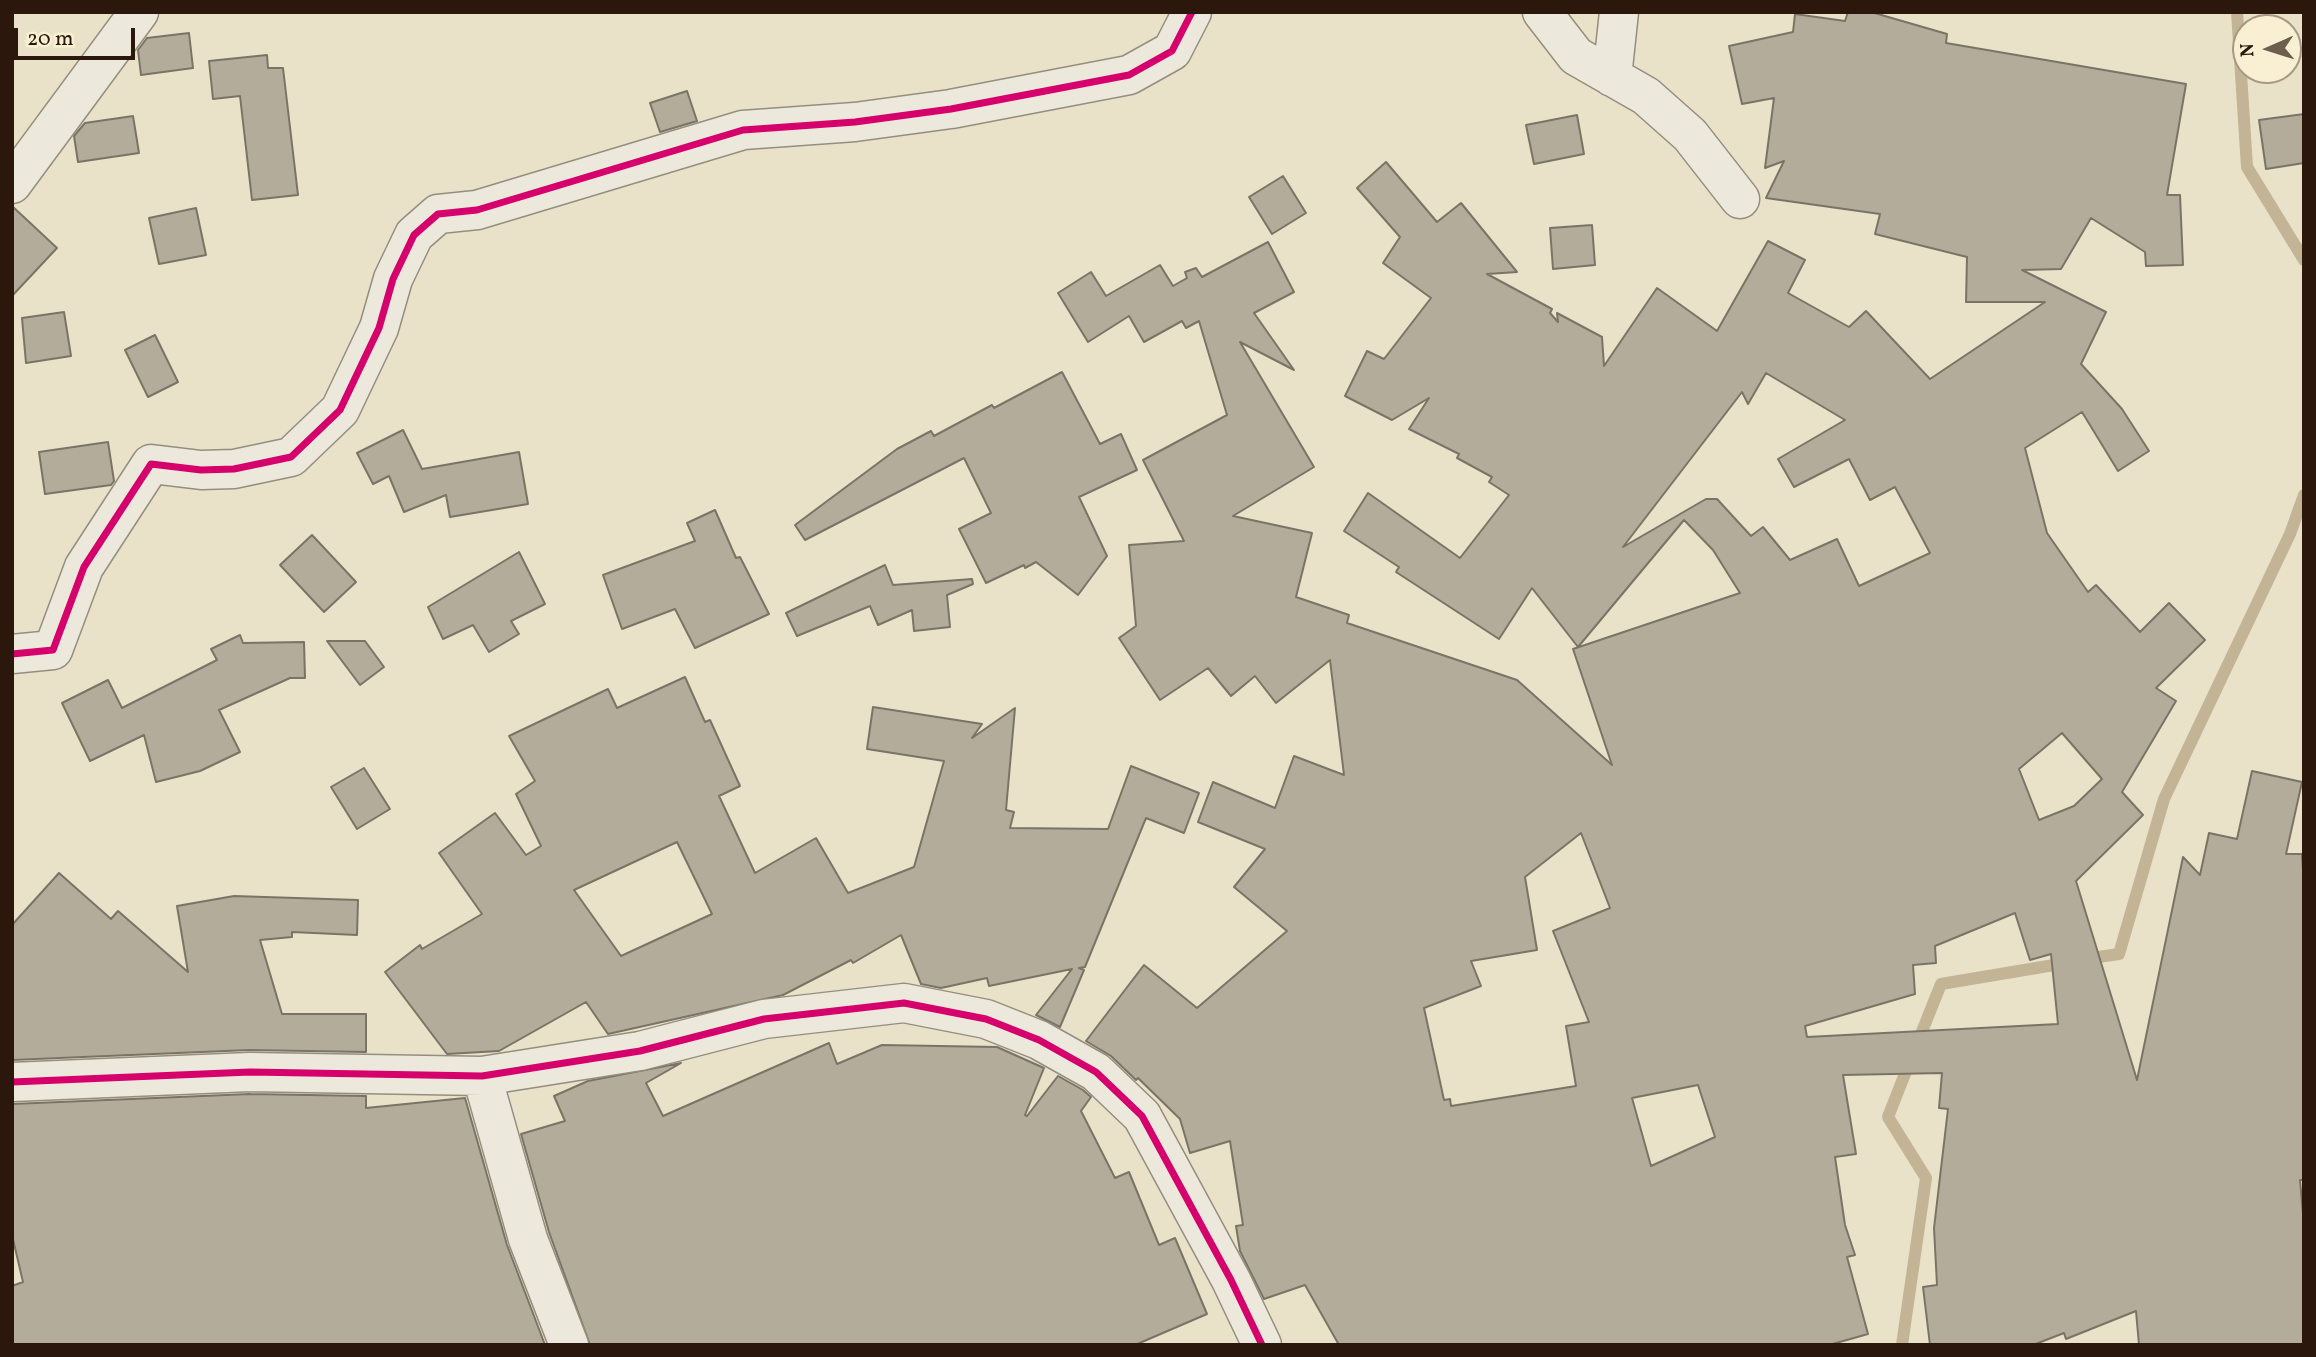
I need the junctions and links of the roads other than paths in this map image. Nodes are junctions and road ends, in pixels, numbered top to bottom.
1 (139, 12) edge
2 (1192, 12) edge
3 (1542, 12) edge
4 (1619, 12) edge
5 (1612, 77) junction
6 (12, 184) edge
7 (1740, 199) dead end
8 (12, 654) edge
9 (482, 1076) junction
10 (12, 1082) edge
11 (569, 1345) edge
12 (1262, 1345) edge

1 - 6 street
2 - 8 street
3 - 5 street
4 - 5 street
5 - 7 street
9 - 10 street
9 - 11 street
9 - 12 street

